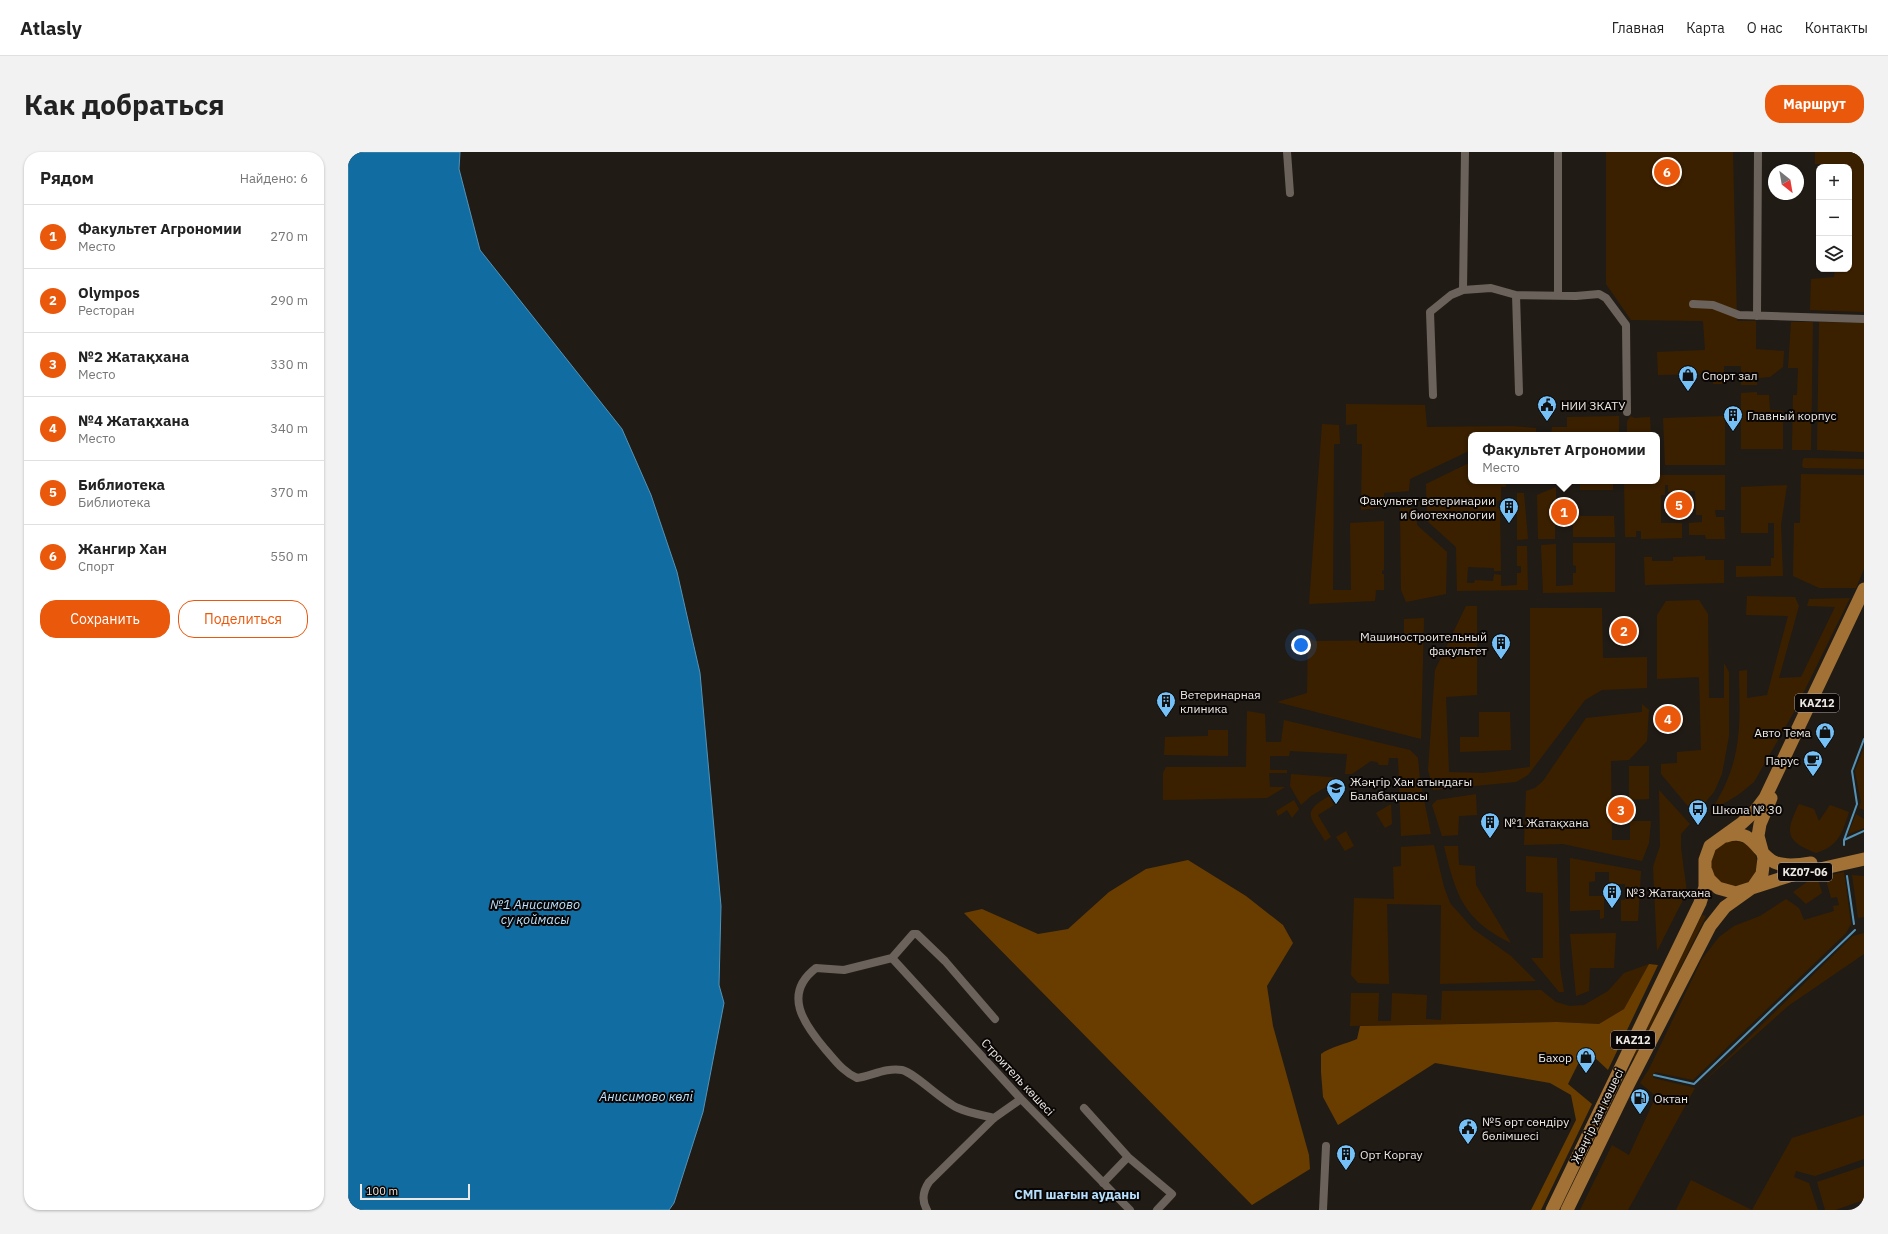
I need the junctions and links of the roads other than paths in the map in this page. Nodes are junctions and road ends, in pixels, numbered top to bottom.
1 (1287, 152) edge
2 (1466, 152) edge
3 (1558, 152) edge
4 (1758, 152) edge
5 (1290, 193) dead end
6 (1463, 290) junction
7 (1516, 295) junction
8 (1558, 296) junction
9 (1693, 304) dead end
10 (1757, 316) junction
11 (1864, 319) edge
12 (1519, 392) dead end
13 (1433, 395) dead end
14 (1627, 412) dead end
15 (1864, 589) edge
16 (1864, 606) edge
17 (1722, 837) junction
18 (1760, 848) junction
19 (1864, 852) edge
20 (1864, 859) edge
21 (1705, 868) junction
22 (1748, 890) junction
23 (892, 958) junction
24 (995, 1018) dead end
25 (1021, 1099) junction
26 (1084, 1108) dead end
27 (994, 1118) junction
28 (1326, 1146) dead end
29 (1128, 1157) junction
30 (1104, 1183) junction
31 (927, 1210) edge
32 (1130, 1210) edge
33 (1157, 1210) edge
34 (1323, 1210) edge
35 (1552, 1210) edge
36 (1567, 1210) edge

1 - 5 street
2 - 6 street
3 - 8 street
4 - 10 street
6 - 7 street
6 - 13 street
7 - 8 street
7 - 12 street
8 - 14 street
9 - 10 street
10 - 11 street
15 - 17 main road, Жәңгір хан көшесі / KAZ12
16 - 18 main road, Жәңгір хан көшесі / KAZ12
17 - 18 main road
17 - 21 main road, Жәңгір хан көшесі / KAZ12
18 - 19 main road, KZ07-06
18 - 22 main road, Жәңгір хан көшесі / KAZ12
20 - 22 main road, KZ07-06
21 - 22 main road
21 - 35 main road, Жәңгір хан көшесі / KAZ12
22 - 36 main road, Жәңгір хан көшесі / KAZ12
23 - 24 street
23 - 25 street, Строитель көшесі
23 - 27 street
25 - 27 street
25 - 30 street, Строитель көшесі
26 - 29 street
27 - 31 street
28 - 34 street
29 - 30 street
29 - 33 street
30 - 32 street, Строитель көшесі

